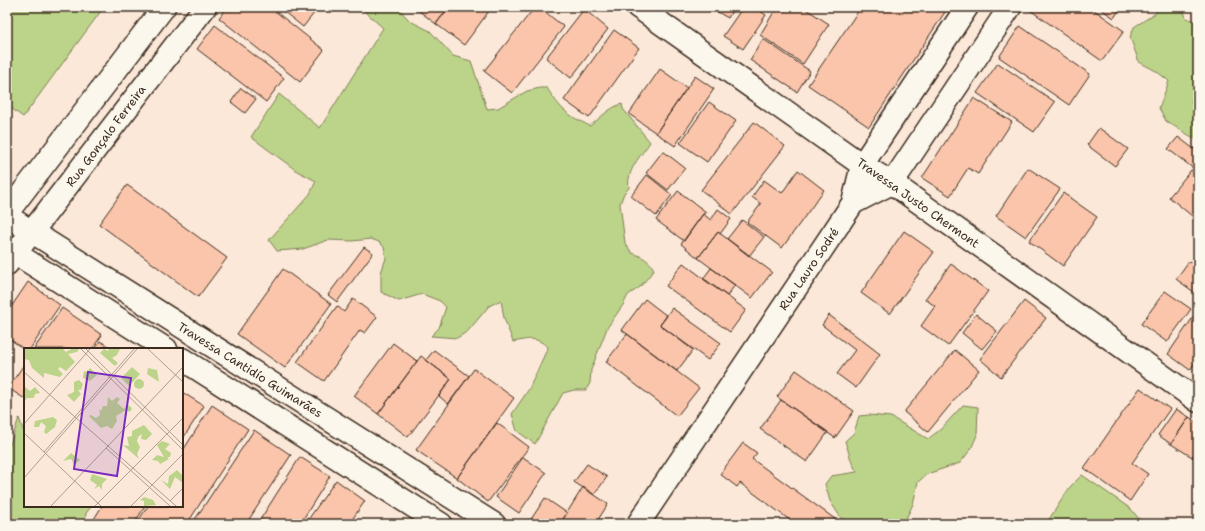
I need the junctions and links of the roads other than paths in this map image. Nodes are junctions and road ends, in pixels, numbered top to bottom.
1 (164, 7) edge
2 (205, 7) edge
3 (638, 7) edge
4 (967, 7) edge
5 (1010, 7) edge
6 (862, 165) junction
7 (892, 183) junction
8 (853, 203) junction
9 (7, 215) edge
10 (32, 232) junction
11 (10, 255) edge
12 (164, 348) edge
13 (183, 360) edge
14 (1198, 401) edge
15 (441, 524) edge
16 (494, 524) edge
17 (638, 524) edge

1 - 9 street
2 - 10 street, Rua Gonçalo Ferreira
3 - 6 street, Travessa Justo Chermont
4 - 6 street, Rua Lauro Sodré
5 - 7 street
6 - 7 street, Travessa Justo Chermont
6 - 8 street, Rua Lauro Sodré
7 - 8 street
7 - 14 street, Travessa Justo Chermont
8 - 17 street, Rua Lauro Sodré
9 - 10 street, Travessa Cantidío Guimarães
10 - 11 street, Rua Gonçalo Ferreira
10 - 16 street, Travessa Cantidío Guimarães
11 - 12 street
13 - 15 street

